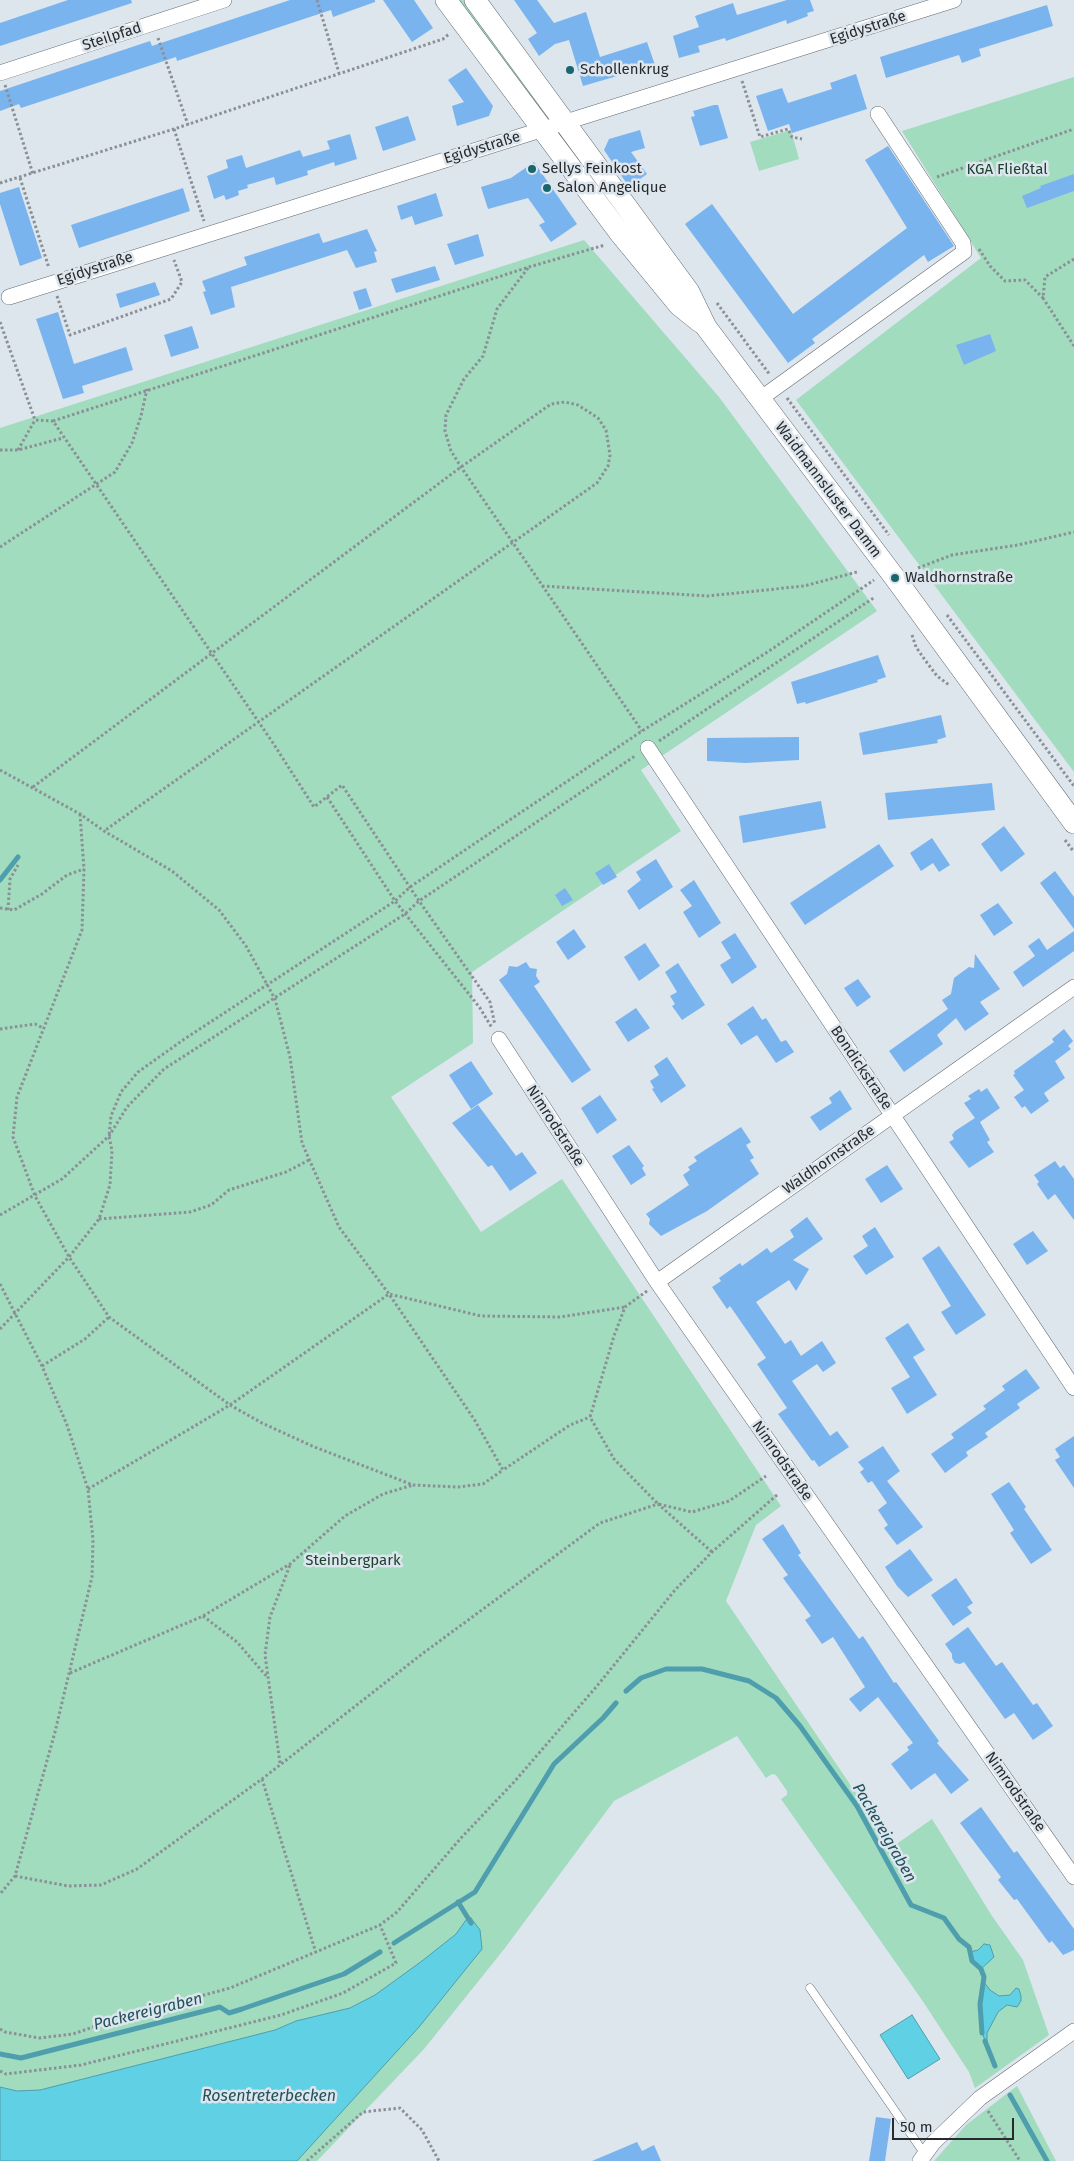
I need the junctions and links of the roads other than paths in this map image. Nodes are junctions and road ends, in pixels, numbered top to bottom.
1 (224, 0) edge
2 (446, 0) edge
3 (475, 0) edge
4 (954, 0) edge
5 (0, 73) edge
6 (878, 114) dead end
7 (565, 123) junction
8 (543, 130) junction
9 (10, 297) dead end
10 (706, 327) junction
11 (760, 399) junction
12 (648, 748) road end
13 (1068, 829) edge
14 (1074, 987) edge
15 (499, 1039) road end
16 (893, 1115) junction
17 (657, 1282) junction
18 (1074, 1388) edge
19 (1074, 1877) edge
20 (810, 1988) dead end
21 (1074, 2031) edge
22 (922, 2157) edge

1 - 5 street, Steilpfad
2 - 8 main road, Waidmannsluster Damm
3 - 7 main road, Waidmannsluster Damm
4 - 7 street, Egidystraße
6 - 11 street
7 - 8 street, Egidystraße
7 - 10 main road, Waidmannsluster Damm
8 - 9 street, Egidystraße
8 - 10 main road, Waidmannsluster Damm
10 - 11 main road, Waidmannsluster Damm
11 - 13 main road, Waidmannsluster Damm
12 - 16 street, Bondickstraße
14 - 16 street, Waldhornstraße
15 - 17 street, Nimrodstraße
16 - 17 street, Waldhornstraße
16 - 18 street, Bondickstraße
17 - 19 street, Nimrodstraße
20 - 22 lane
21 - 22 street

